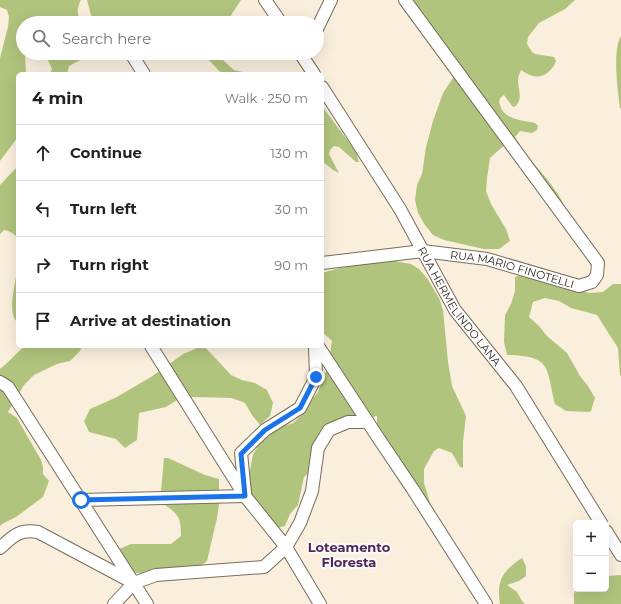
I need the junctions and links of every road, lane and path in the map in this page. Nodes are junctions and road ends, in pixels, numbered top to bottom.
1 (265, 0) edge
2 (331, 0) edge
3 (405, 0) edge
4 (276, 16) edge
5 (323, 16) edge
6 (135, 60) edge
7 (306, 60) edge
8 (143, 72) edge
9 (313, 72) edge
10 (324, 90) edge
11 (423, 252) junction
12 (324, 263) edge
13 (151, 348) edge
14 (315, 348) edge
15 (319, 348) edge
16 (0, 382) edge
17 (368, 422) junction
18 (245, 496) junction
19 (81, 500) junction
20 (599, 520) edge
21 (609, 536) edge
22 (286, 547) junction
23 (0, 548) edge
24 (621, 555) edge
25 (134, 583) junction
26 (114, 604) edge
27 (148, 604) edge
28 (320, 604) edge
29 (486, 604) edge

1 - 4 street
2 - 5 street
3 - 11 street, RUA MARIO FINOTELLI
6 - 8 street
7 - 9 street
10 - 11 street, RUA HERMELINDO LANA
11 - 12 street, RUA MARIO FINOTELLI
11 - 20 street, RUA HERMELINDO LANA
13 - 18 street
14 - 18 street
15 - 17 street
16 - 19 street
17 - 22 street
17 - 29 street
18 - 19 street
18 - 22 street
19 - 25 street
21 - 24 street
22 - 25 street
22 - 28 street
23 - 25 street
25 - 26 street
25 - 27 street

